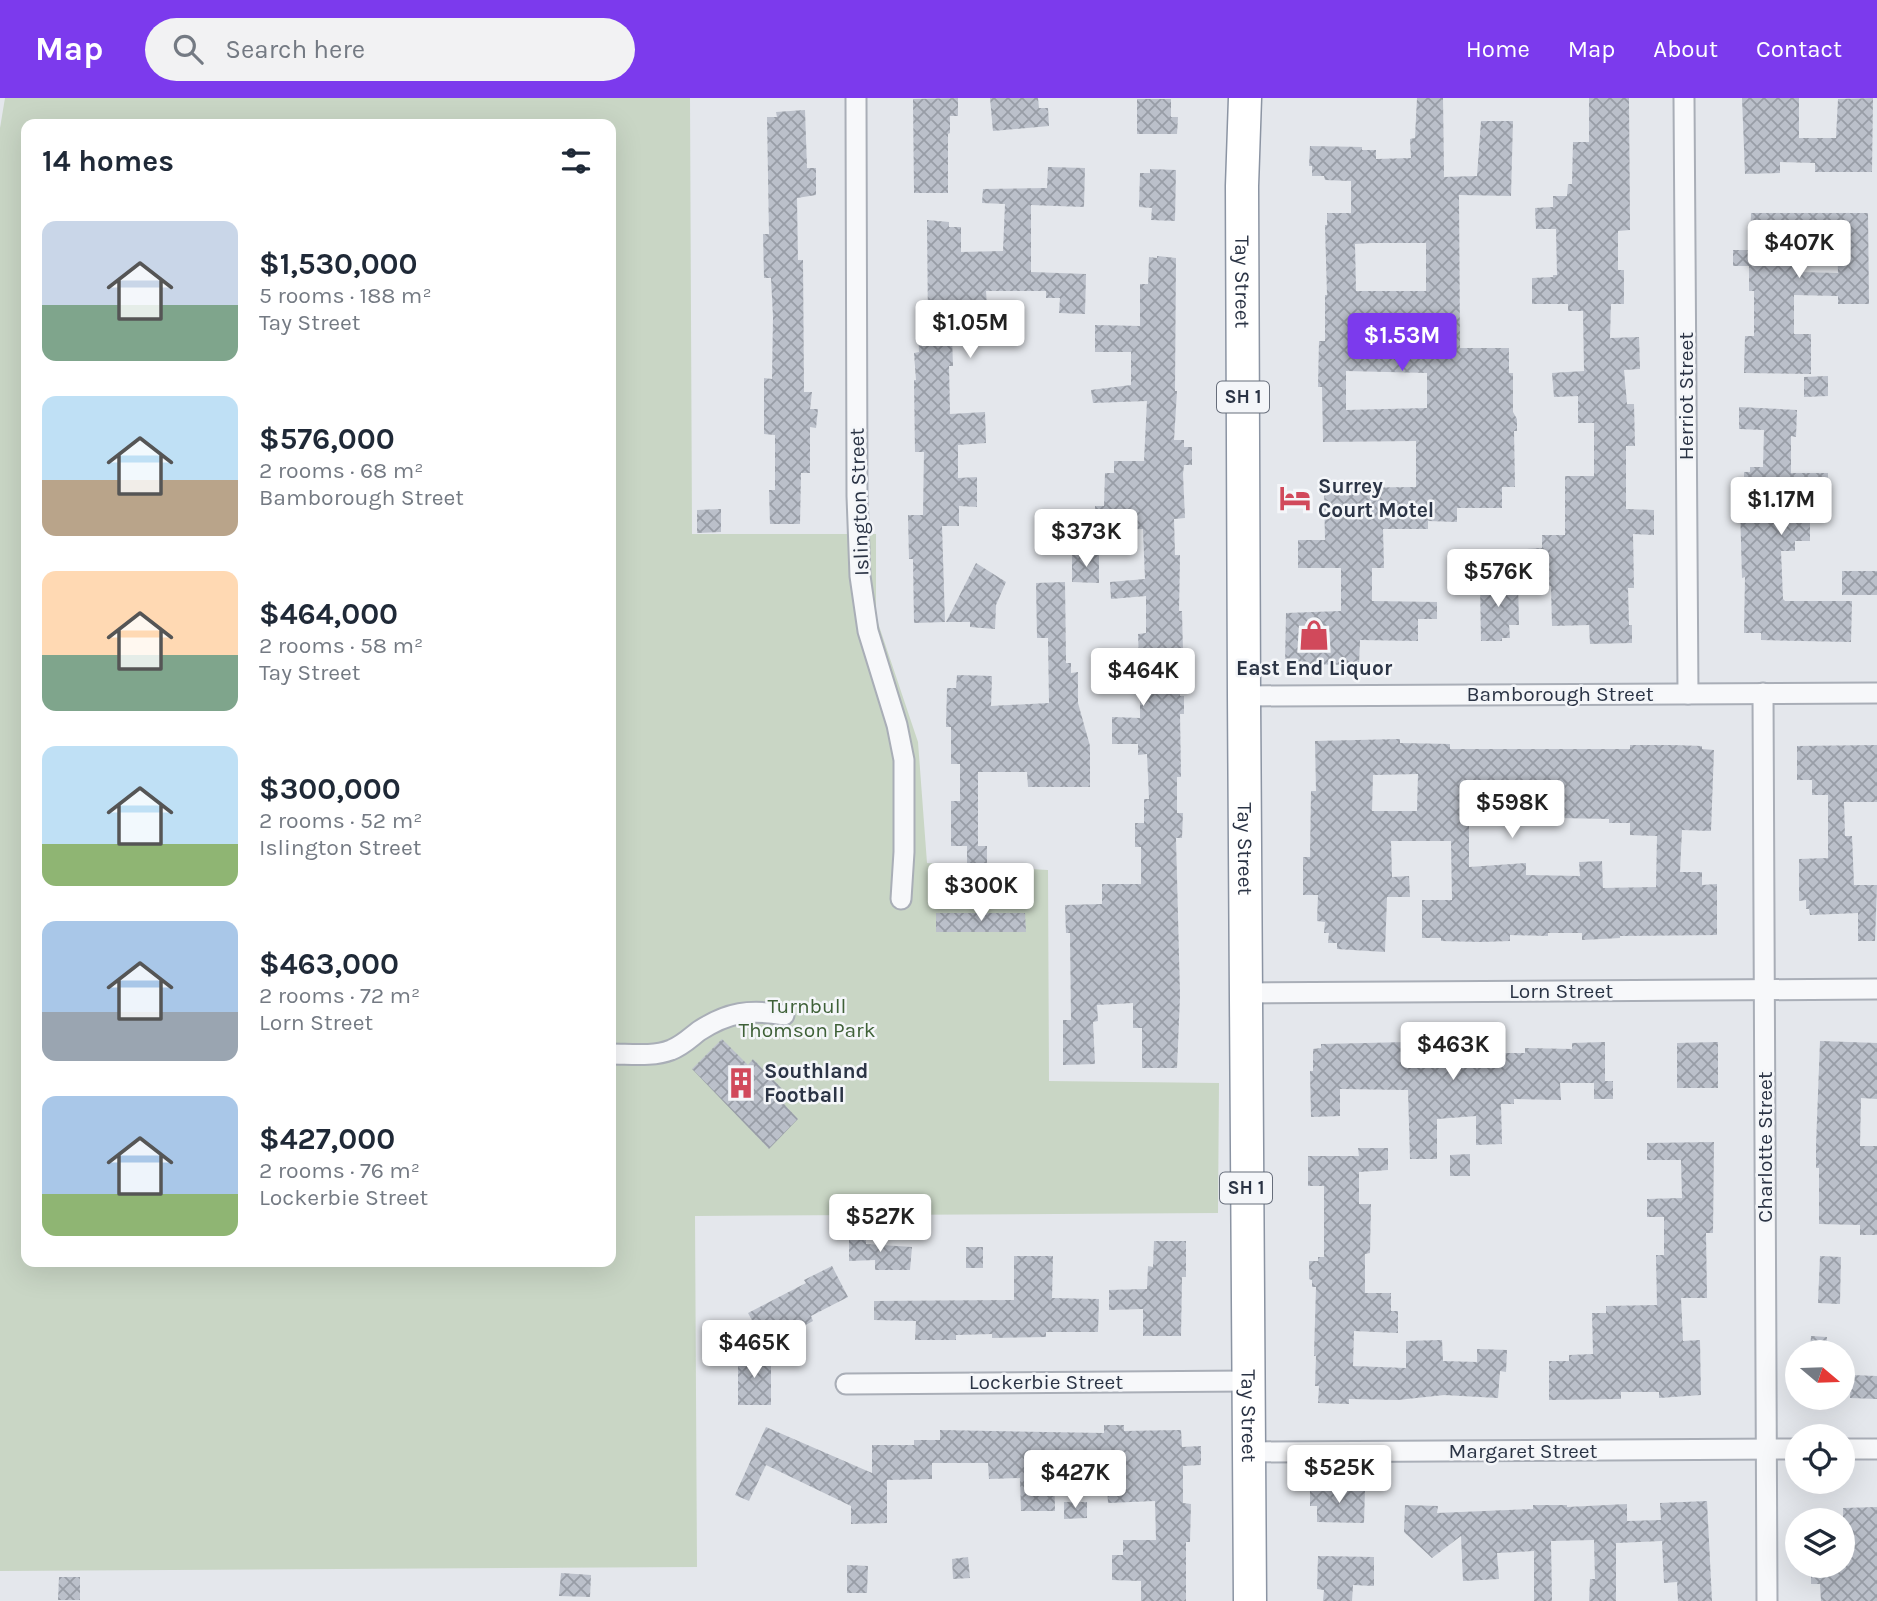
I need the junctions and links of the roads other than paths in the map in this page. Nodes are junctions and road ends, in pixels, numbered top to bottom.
1 (856, 98) edge
2 (1245, 98) edge
3 (1684, 98) edge
4 (1763, 693) junction
5 (1877, 693) edge
6 (1688, 694) junction
7 (1244, 695) junction
8 (901, 899) dead end
9 (1877, 989) edge
10 (1764, 990) junction
11 (1245, 993) junction
12 (784, 1015) dead end
13 (616, 1054) edge
14 (1247, 1381) junction
15 (846, 1384) dead end
16 (1766, 1449) junction
17 (1785, 1449) edge
18 (1855, 1449) edge
19 (1877, 1449) edge
20 (1248, 1452) junction
21 (1250, 1601) edge
22 (1767, 1601) edge

1 - 8 street, Islington Street
2 - 7 highway, Tay Street / SH 1
3 - 6 street, Herriot Street
4 - 5 street, Bamborough Street
4 - 6 street, Bamborough Street
4 - 10 street, Charlotte Street
6 - 7 street, Bamborough Street
7 - 11 highway, Tay Street / SH 1
9 - 10 street, Lorn Street
10 - 11 street, Lorn Street
10 - 16 street, Charlotte Street
11 - 14 highway, Tay Street / SH 1
12 - 13 street
14 - 15 street, Lockerbie Street
14 - 20 highway, Tay Street / SH 1
16 - 17 street, Margaret Street
16 - 20 street, Margaret Street
16 - 22 street, Charlotte Street
18 - 19 street
20 - 21 highway, Tay Street / SH 1

